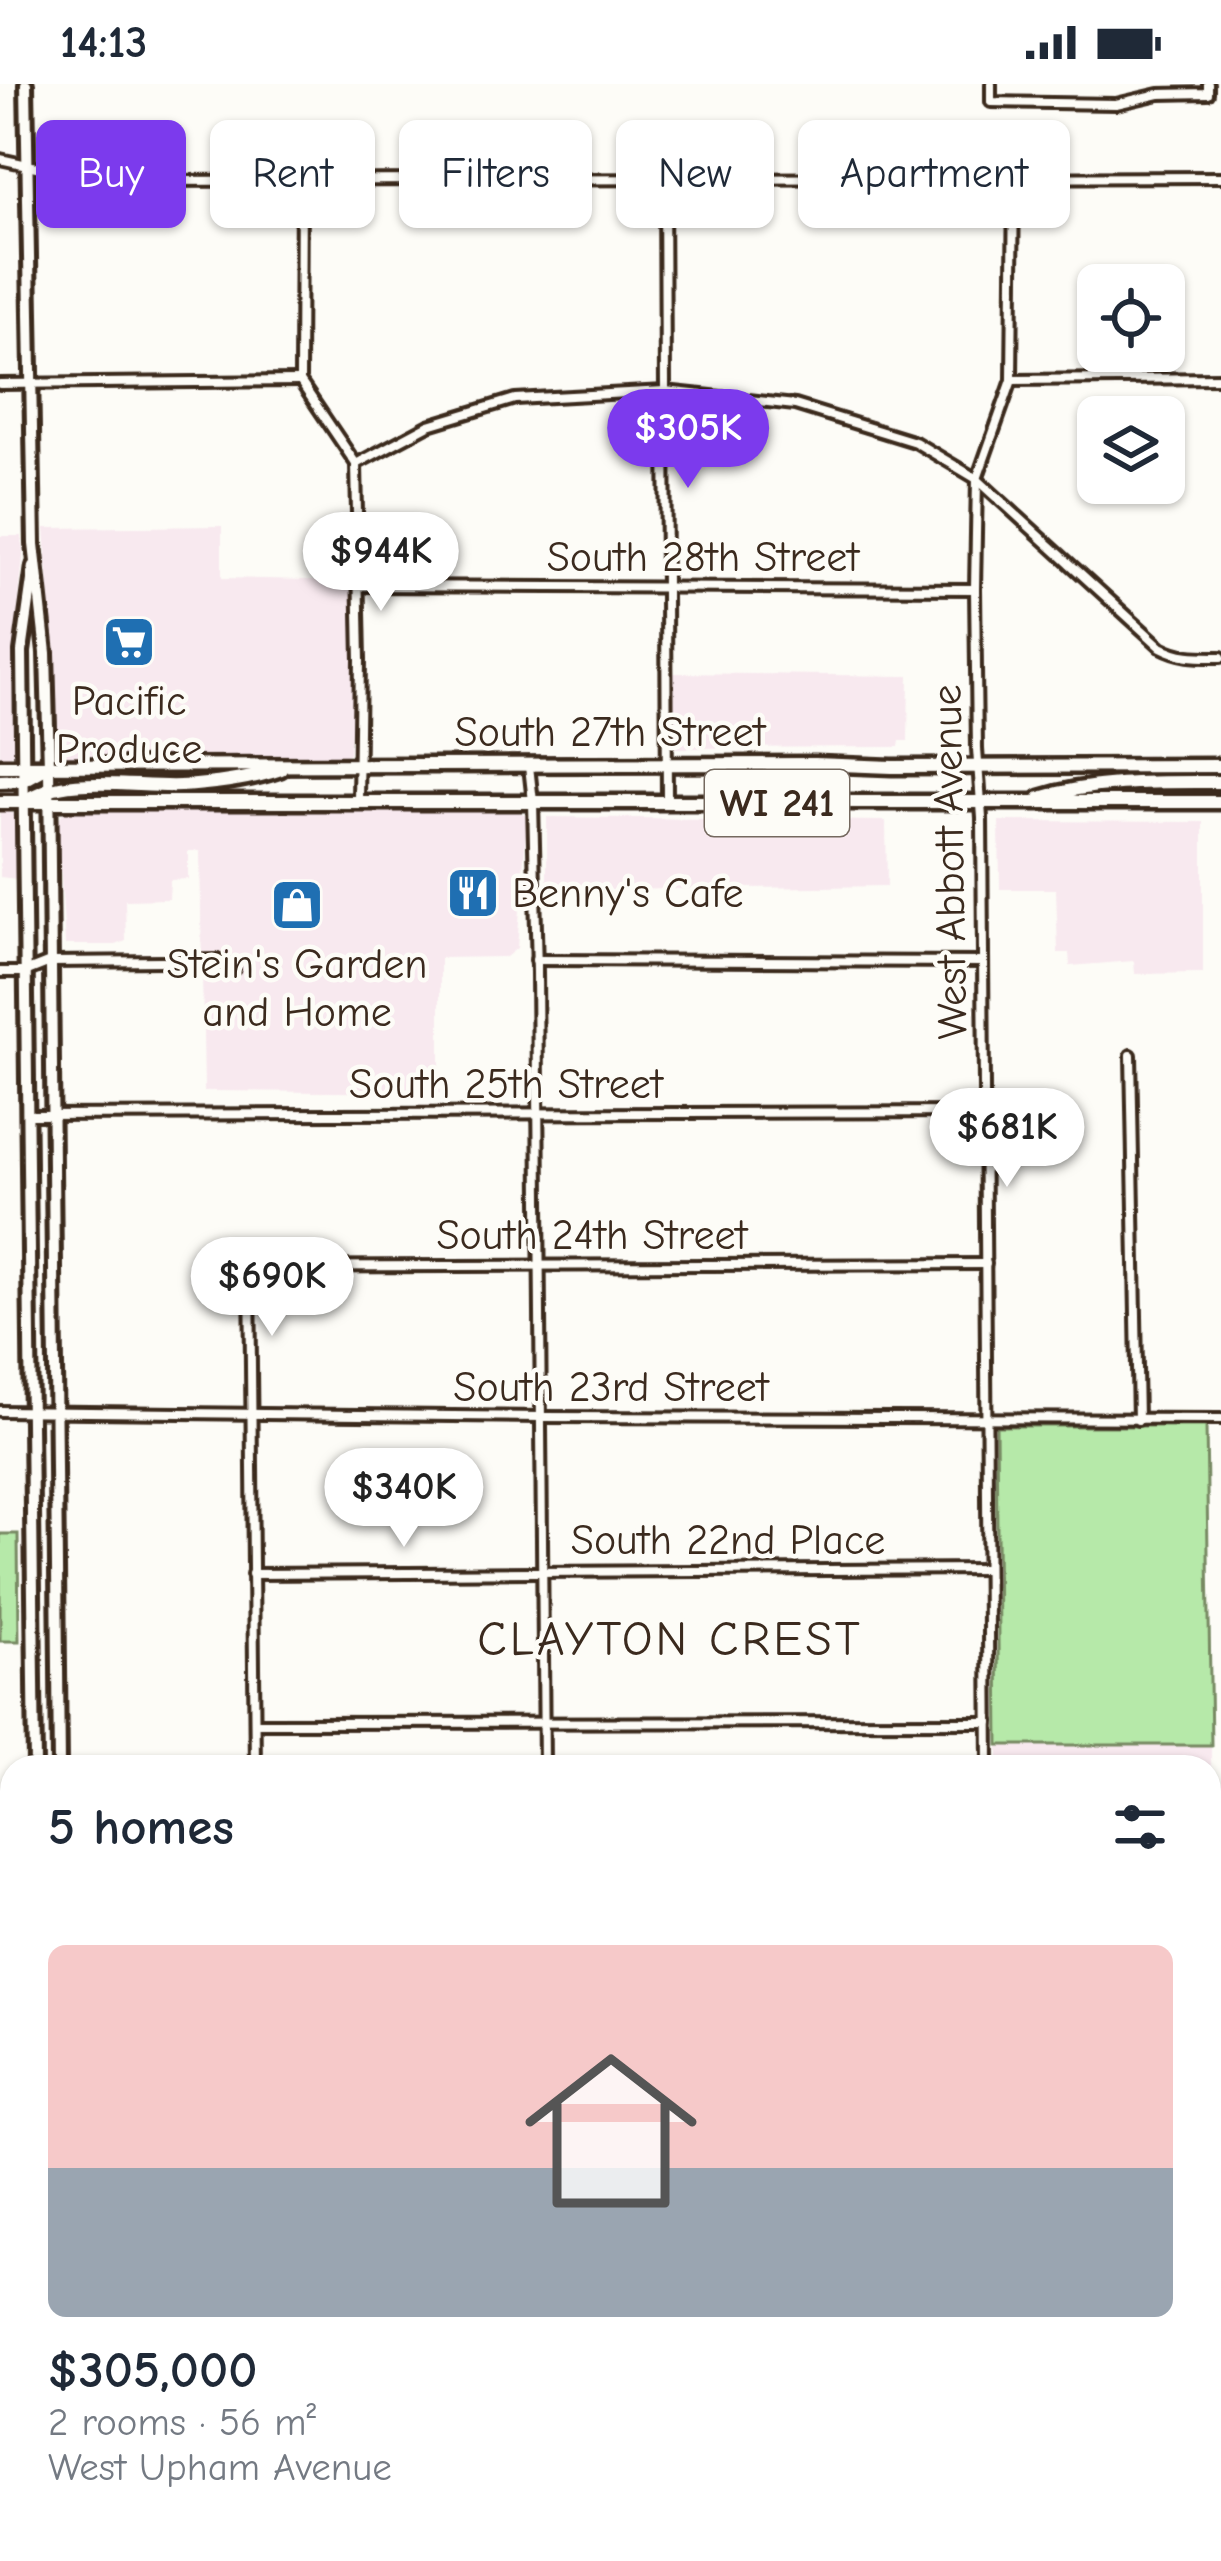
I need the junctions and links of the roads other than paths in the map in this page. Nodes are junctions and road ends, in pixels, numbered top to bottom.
1 (26, 84) edge
2 (991, 84) edge
3 (1208, 89) edge
4 (0, 159) edge
5 (27, 163) junction
6 (1221, 177) edge
7 (1070, 178) edge
8 (210, 179) edge
9 (375, 179) edge
10 (616, 181) edge
11 (301, 228) edge
12 (664, 228) edge
13 (1014, 228) edge
14 (1221, 378) edge
15 (1012, 380) junction
16 (300, 381) junction
17 (0, 384) edge
18 (30, 384) junction
19 (665, 391) junction
20 (356, 464) junction
21 (977, 478) junction
22 (34, 562) junction
23 (358, 586) junction
24 (667, 587) junction
25 (975, 589) junction
26 (22, 652) junction
27 (46, 653) junction
28 (1221, 657) edge
29 (358, 765) junction
30 (667, 765) junction
31 (0, 766) edge
32 (49, 766) junction
33 (290, 766) junction
34 (529, 766) junction
35 (979, 766) junction
36 (1221, 766) edge
37 (24, 773) junction
38 (0, 781) edge
39 (1221, 782) edge
40 (49, 795) junction
41 (0, 802) edge
42 (24, 802) junction
43 (358, 802) junction
44 (533, 802) junction
45 (668, 802) junction
46 (981, 802) junction
47 (1028, 802) junction
48 (1221, 802) edge
49 (25, 872) junction
50 (50, 873) junction
51 (536, 960) junction
52 (50, 962) junction
53 (983, 962) junction
54 (234, 969) dead end
55 (0, 972) edge
56 (25, 972) junction
57 (1131, 1055) dead end
58 (986, 1112) junction
59 (537, 1114) junction
60 (27, 1115) junction
61 (52, 1115) junction
62 (539, 1264) junction
63 (986, 1264) junction
64 (250, 1266) junction
65 (198, 1267) dead end
66 (31, 1339) junction
67 (55, 1340) junction
68 (0, 1411) edge
69 (32, 1411) junction
70 (56, 1411) junction
71 (251, 1413) junction
72 (542, 1418) junction
73 (986, 1418) junction
74 (1221, 1419) edge
75 (1138, 1420) junction
76 (32, 1475) junction
77 (56, 1476) junction
78 (987, 1569) junction
79 (543, 1570) junction
80 (252, 1574) junction
81 (34, 1722) junction
82 (58, 1722) junction
83 (544, 1722) junction
84 (989, 1722) junction
85 (255, 1723) junction
86 (34, 1755) edge
87 (59, 1755) edge
88 (255, 1755) edge
89 (544, 1755) edge
90 (989, 1755) edge

1 - 5 street
2 - 3 street
4 - 5 street
5 - 8 street
5 - 18 street
6 - 7 street
9 - 10 street
11 - 16 street
12 - 19 street
13 - 15 street, West Abbott Avenue
14 - 15 street
15 - 21 street, West Abbott Avenue
16 - 18 street
16 - 20 street
17 - 18 street
18 - 22 street
19 - 20 street
19 - 21 street
19 - 24 street
20 - 23 street
21 - 25 street, West Abbott Avenue
21 - 28 street
22 - 26 street
22 - 27 street
23 - 24 street, South 28th Street
23 - 29 street
24 - 25 street, South 28th Street
24 - 30 street
25 - 35 street, West Abbott Avenue
26 - 27 street
26 - 37 street
27 - 32 street
29 - 33 main road, South 27th Street / WI 241
29 - 34 main road, South 27th Street / WI 241
29 - 43 street
30 - 34 main road, South 27th Street / WI 241
30 - 35 main road, South 27th Street / WI 241
30 - 45 street
31 - 37 main road
32 - 33 main road, South 27th Street / WI 241
32 - 37 main road
32 - 40 street
33 - 40 main road
34 - 44 street
35 - 36 main road, South 27th Street / WI 241
35 - 46 street, West Abbott Avenue
37 - 38 main road
37 - 42 street
39 - 47 main road
40 - 42 main road, South 27th Street / WI 241
40 - 43 main road, South 27th Street / WI 241
40 - 50 street
41 - 42 main road, South 27th Street / WI 241
42 - 49 street
43 - 44 main road, South 27th Street / WI 241
44 - 45 main road, South 27th Street / WI 241
44 - 51 street
45 - 46 main road, South 27th Street / WI 241
46 - 47 main road, South 27th Street / WI 241
46 - 53 street, West Abbott Avenue
47 - 48 main road, South 27th Street / WI 241
49 - 50 street
49 - 56 street
50 - 52 street
51 - 53 street
51 - 59 street
52 - 54 street
52 - 56 street
52 - 61 street
53 - 58 street, West Abbott Avenue
55 - 56 street
56 - 60 street
57 - 75 street
58 - 59 street, South 25th Street
58 - 63 street, West Abbott Avenue
59 - 61 street, South 25th Street
59 - 62 street
60 - 61 street, South 25th Street
60 - 66 street
61 - 67 street
62 - 63 street, South 24th Street
62 - 64 street, South 24th Street
62 - 72 street
63 - 73 street, West Abbott Avenue
64 - 65 street, South 24th Street
64 - 71 street
66 - 67 street
66 - 69 street
67 - 70 street
68 - 69 street, South 23rd Street
69 - 70 street, South 23rd Street
69 - 76 street
70 - 71 street, South 23rd Street
70 - 77 street
71 - 72 street, South 23rd Street
71 - 80 street
72 - 73 street, South 23rd Street
72 - 79 street
73 - 75 street, South 23rd Street
73 - 78 street, West Abbott Avenue
74 - 75 street, South 23rd Street
76 - 77 street
76 - 81 street
77 - 82 street
78 - 79 street, South 22nd Place
78 - 84 street, West Abbott Avenue
79 - 80 street, South 22nd Place
79 - 83 street
80 - 85 street
81 - 82 street
81 - 86 street
82 - 87 street
83 - 84 street
83 - 85 street
83 - 89 street
84 - 90 street, West Abbott Avenue
85 - 88 street

